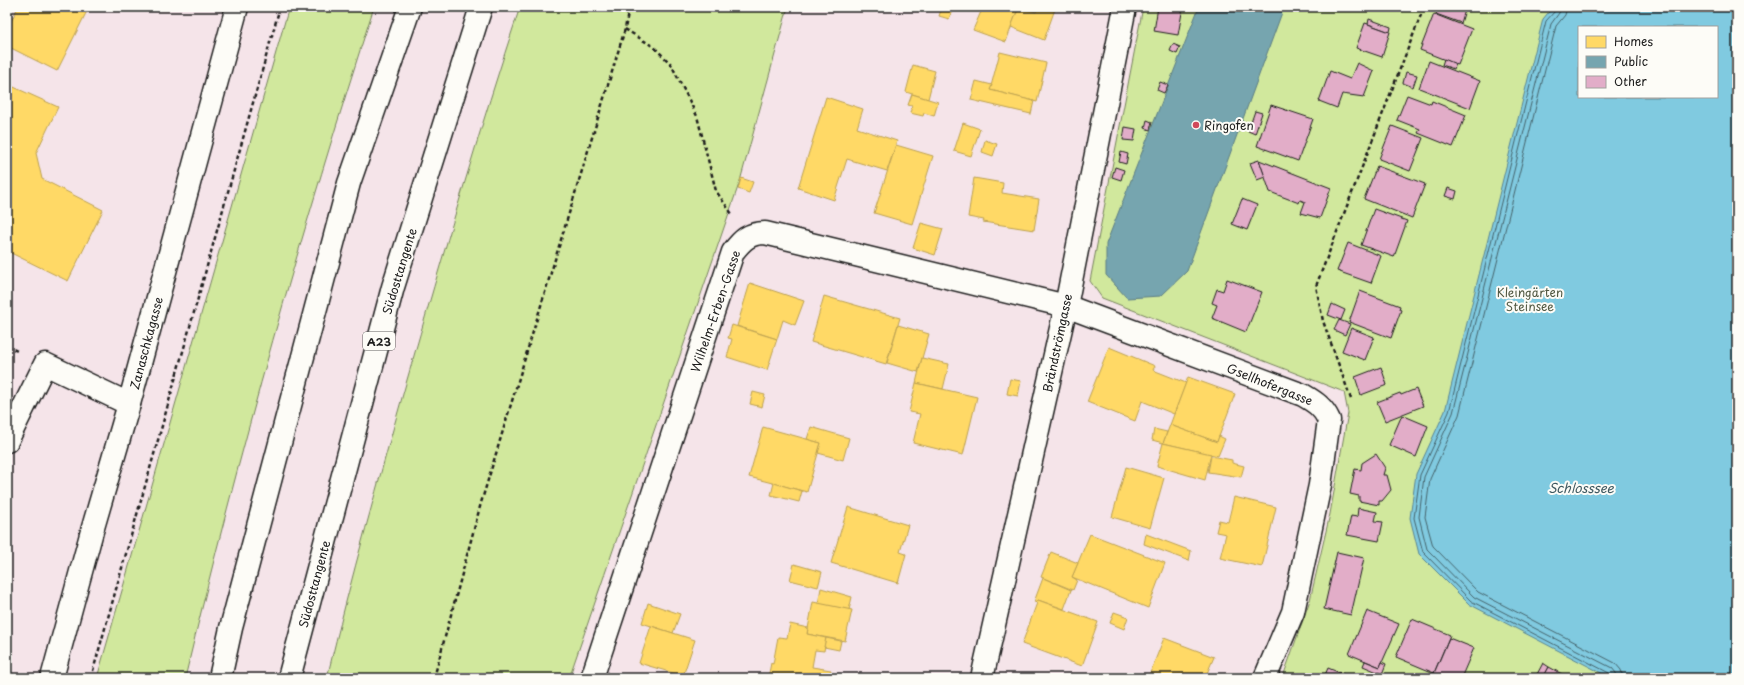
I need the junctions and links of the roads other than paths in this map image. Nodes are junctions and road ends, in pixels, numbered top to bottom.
1 (237, 7) edge
2 (410, 7) edge
3 (481, 7) edge
4 (1125, 7) edge
5 (1066, 306) junction
6 (129, 404) junction
7 (7, 441) edge
8 (52, 678) edge
9 (220, 678) edge
10 (289, 678) edge
11 (592, 678) edge
12 (982, 678) edge
13 (1265, 678) edge

1 - 6 main road, Zanaschkagasse
2 - 9 main road
3 - 10 main road, Südosttangente / A23
4 - 5 main road, Brändströmgasse
5 - 11 main road, Wilhelm-Erben-Gasse
5 - 12 main road, Brändströmgasse
5 - 13 main road, Gsellhofergasse
6 - 7 main road
6 - 8 main road, Zanaschkagasse

